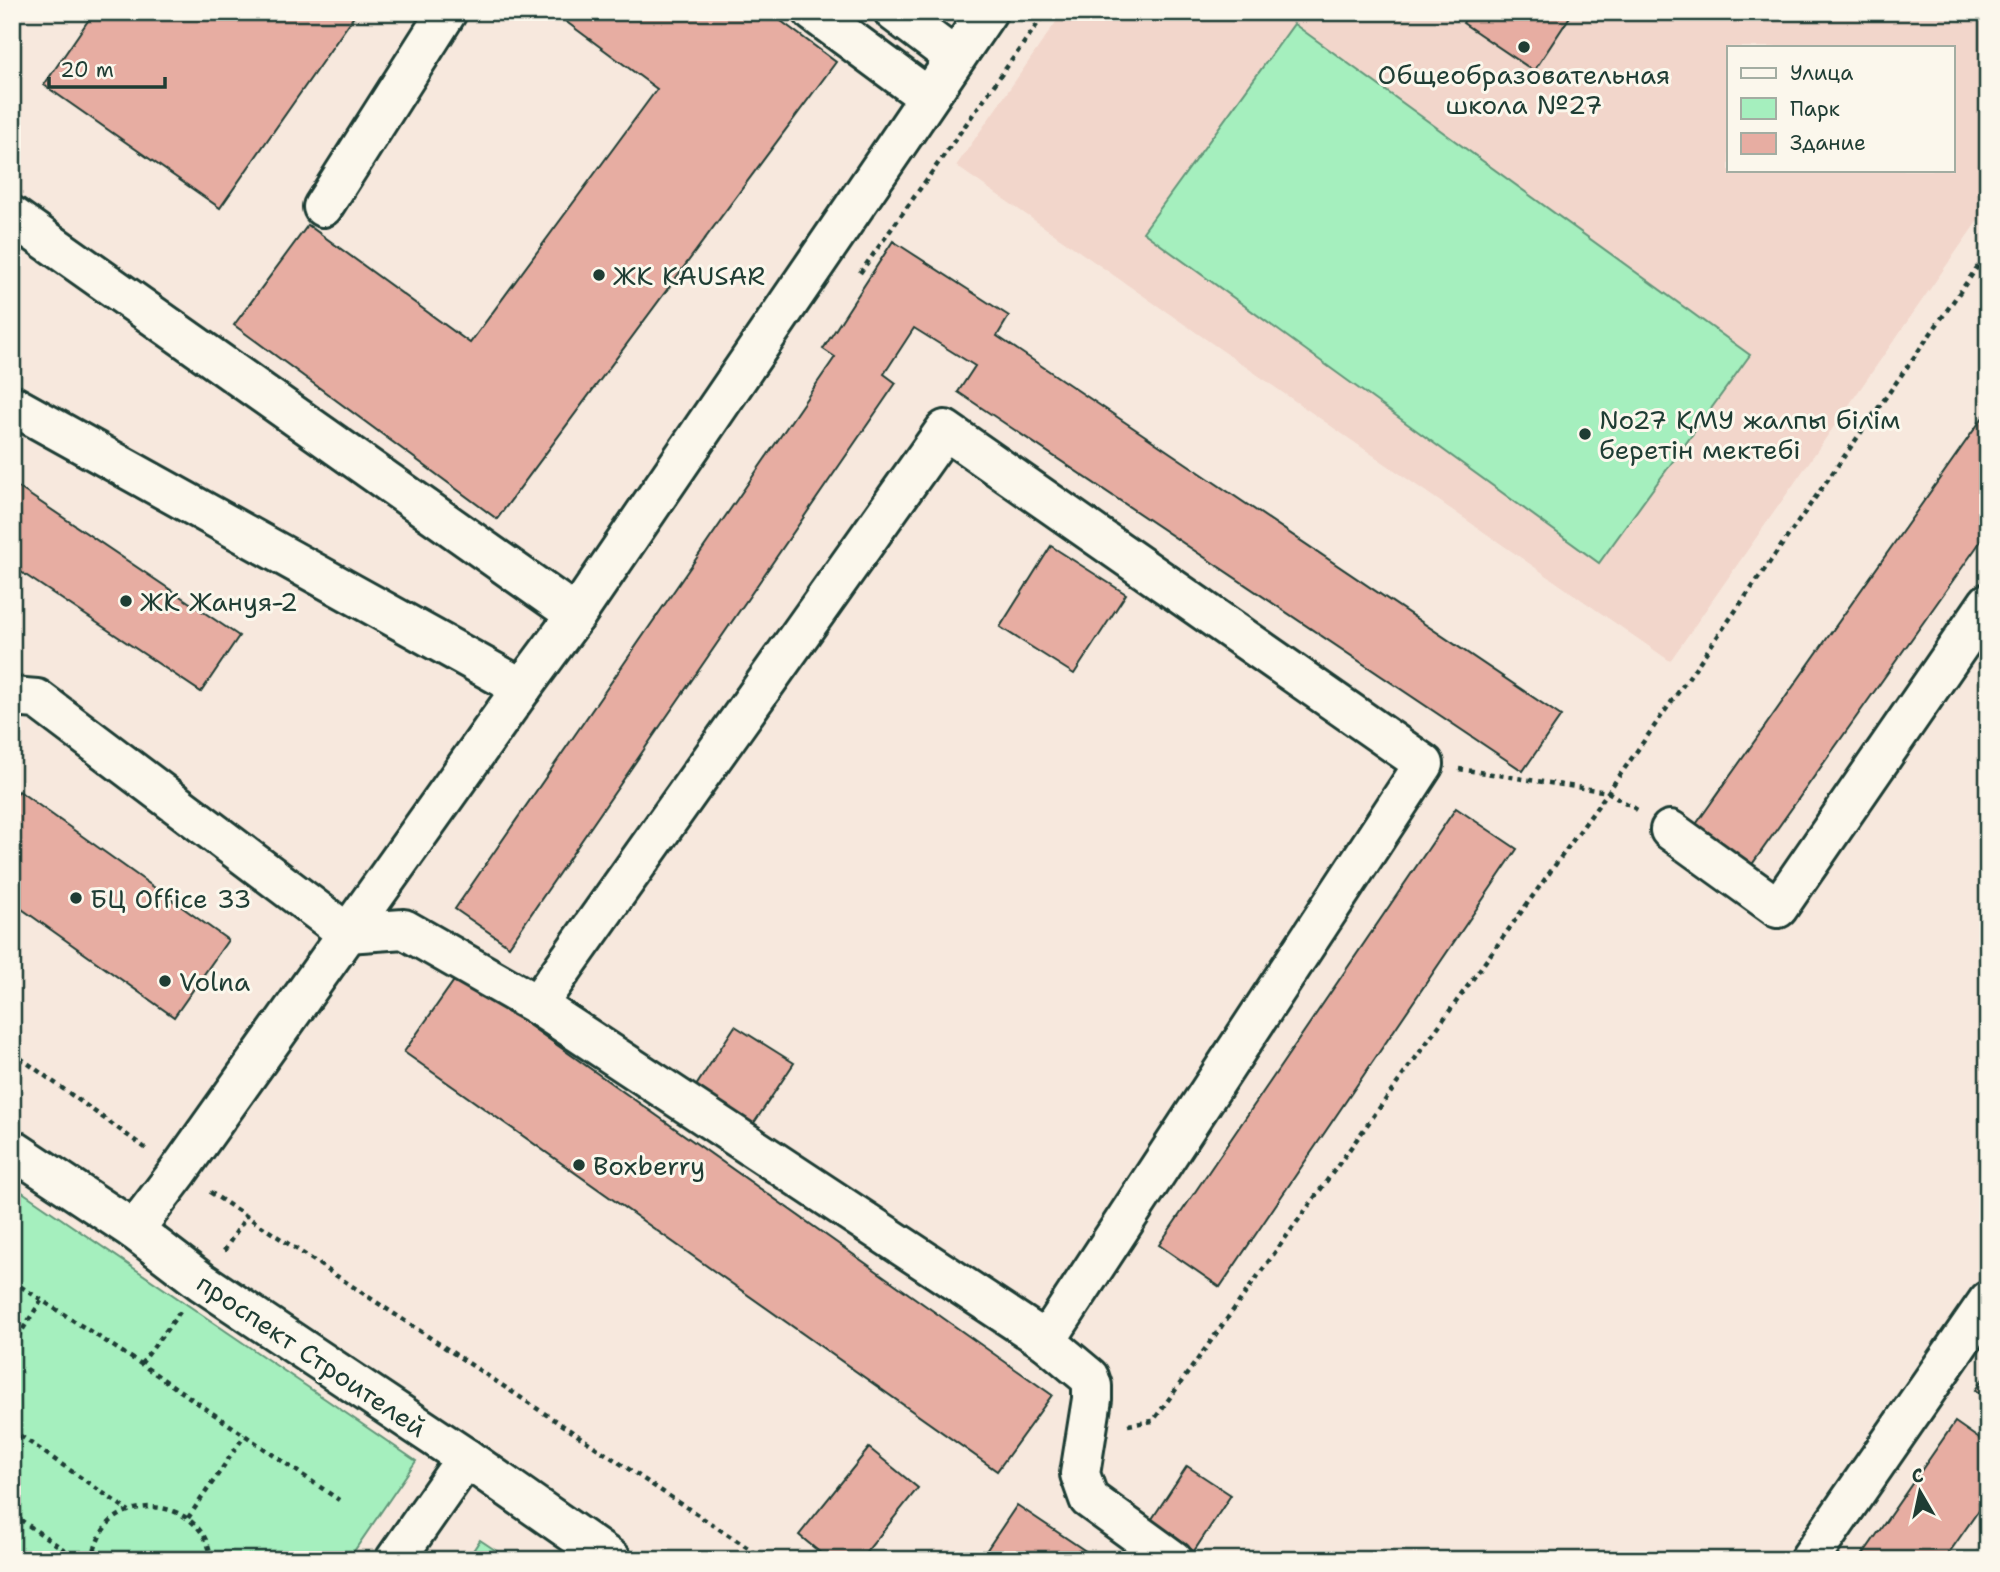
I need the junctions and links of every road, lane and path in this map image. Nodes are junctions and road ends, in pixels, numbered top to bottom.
1 (447, 12) edge
2 (813, 12) edge
3 (894, 12) edge
4 (987, 12) edge
5 (955, 58) junction
6 (928, 97) junction
7 (323, 207) dead end
8 (12, 216) edge
9 (1988, 252) edge
10 (12, 405) edge
11 (1988, 603) edge
12 (576, 615) junction
13 (522, 688) junction
14 (12, 697) edge
15 (1424, 764) junction
16 (1608, 792) junction
17 (1670, 830) joint
18 (347, 933) junction
19 (537, 1005) junction
20 (12, 1052) edge
21 (12, 1149) edge
22 (178, 1172) junction
23 (134, 1230) junction
24 (12, 1281) edge
25 (41, 1301) junction
26 (1988, 1301) edge
27 (1046, 1341) junction
28 (12, 1346) edge
29 (12, 1430) edge
30 (1087, 1431) junction
31 (245, 1435) junction
32 (466, 1458) junction
33 (339, 1500) dead end
34 (129, 1511) junction
35 (12, 1514) edge
36 (188, 1518) junction
37 (79, 1560) edge
38 (92, 1560) edge
39 (211, 1560) edge
40 (395, 1560) edge
41 (612, 1560) edge
42 (766, 1560) edge
43 (1173, 1560) edge
44 (1810, 1560) edge

1 - 7 street
2 - 6 street
3 - 5 street
4 - 5 street
5 - 6 street
6 - 12 street
8 - 12 street
9 - 16 path
10 - 13 street
11 - 17 street
12 - 13 street
13 - 18 street
14 - 18 street
15 - 16 path
15 - 19 street
15 - 27 street
16 - 17 path
16 - 30 path
18 - 19 street
18 - 22 street
19 - 27 street
20 - 22 path
21 - 23 street, проспект Строителей
22 - 23 street
22 - 42 path
23 - 32 street, проспект Строителей
24 - 25 path
25 - 28 path
25 - 31 path
26 - 44 street
27 - 30 street
29 - 34 path
30 - 43 street
31 - 33 path
31 - 36 path
32 - 40 street
32 - 41 street, проспект Строителей
34 - 36 path
34 - 38 path
35 - 37 path
36 - 39 path

